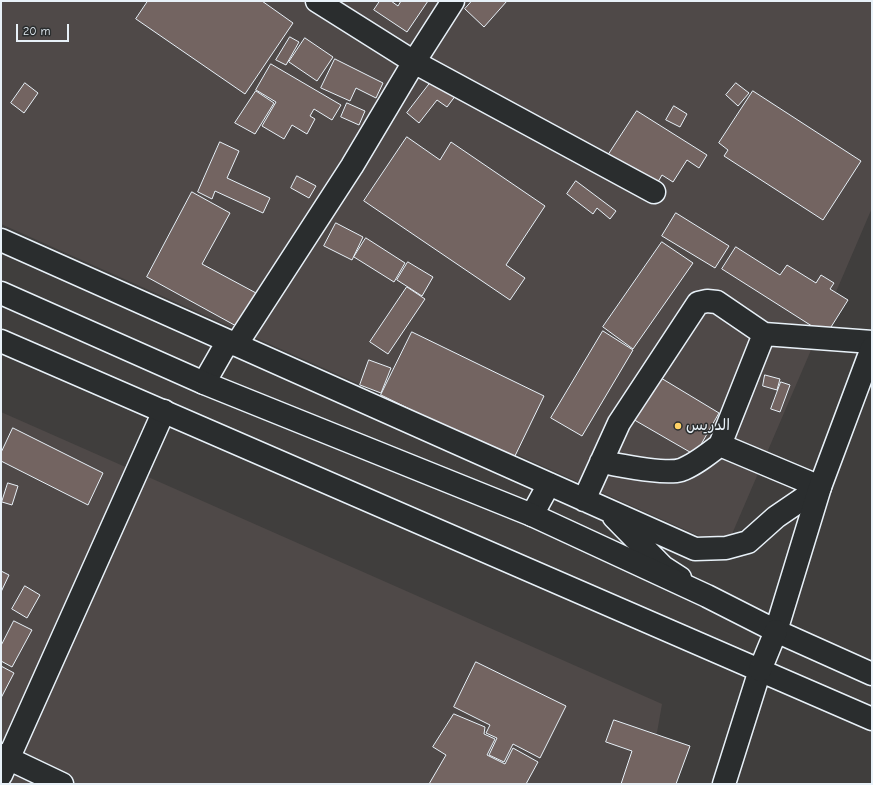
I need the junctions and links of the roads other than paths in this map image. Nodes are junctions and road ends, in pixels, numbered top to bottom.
1 (318, 1) edge
2 (453, 1) edge
3 (414, 62) junction
4 (654, 192) dead end
5 (1, 240) edge
6 (1, 293) edge
7 (764, 334) junction
8 (1, 341) edge
9 (872, 342) edge
10 (232, 343) junction
11 (872, 348) edge
12 (204, 383) junction
13 (164, 411) junction
14 (720, 445) junction
15 (601, 462) junction
16 (548, 484) junction
17 (820, 487) junction
18 (584, 500) junction
19 (609, 511) junction
20 (532, 515) junction
21 (707, 596) junction
22 (776, 631) junction
23 (760, 670) junction
24 (872, 674) edge
25 (872, 718) edge
26 (4, 763) edge
27 (62, 784) edge
28 (724, 784) edge

1 - 3 main road
2 - 3 main road
3 - 4 main road
3 - 10 main road
5 - 10 main road
6 - 12 main road
7 - 9 main road
7 - 14 main road
7 - 15 main road
8 - 13 main road
10 - 12 main road
10 - 16 main road
11 - 17 main road
12 - 20 main road
13 - 23 main road
13 - 26 main road
14 - 15 main road
14 - 17 main road
15 - 18 main road
16 - 18 main road
16 - 20 main road
17 - 19 main road
17 - 22 main road
18 - 19 main road
19 - 21 main road
20 - 21 main road
21 - 22 main road
22 - 23 main road
22 - 24 main road
23 - 25 main road
23 - 28 main road
26 - 27 main road

